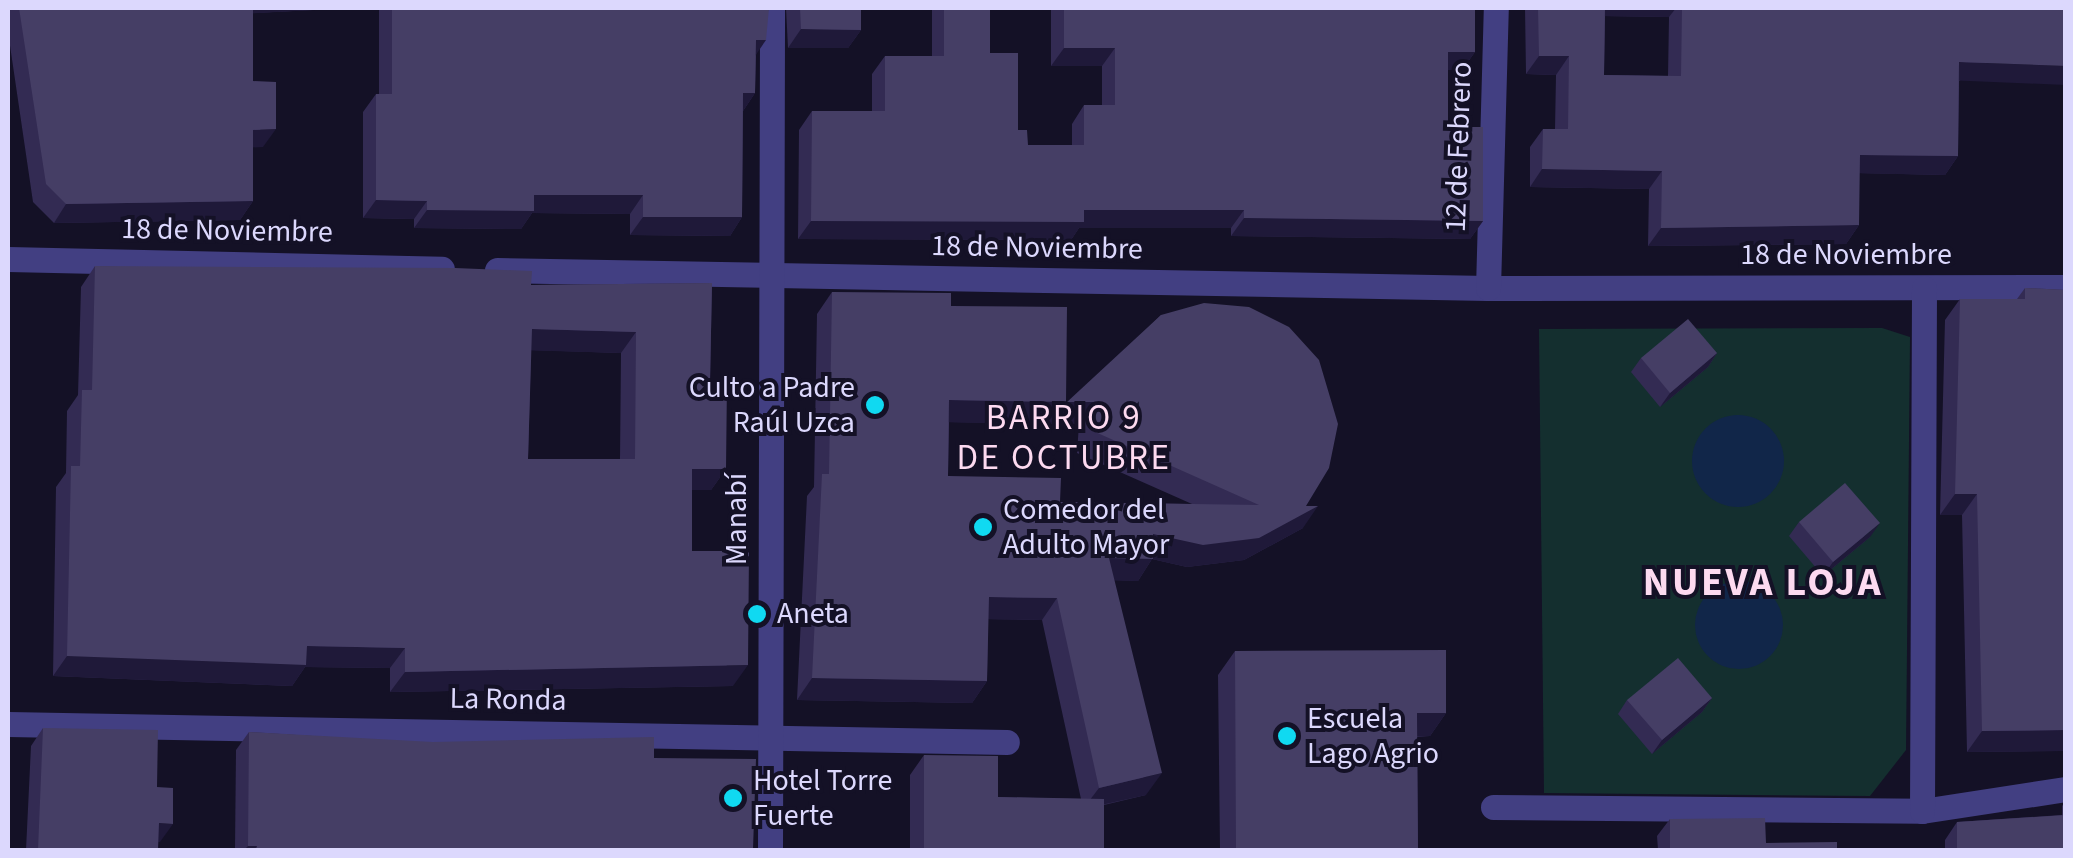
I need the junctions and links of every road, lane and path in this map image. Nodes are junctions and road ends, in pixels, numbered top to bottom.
1 (772, 8) edge
2 (1496, 8) edge
3 (8, 258) edge
4 (770, 277) junction
5 (2066, 286) edge
6 (1488, 288) junction
7 (1924, 288) junction
8 (8, 724) edge
9 (769, 736) junction
10 (1007, 742) dead end
11 (2066, 789) edge
12 (1493, 807) dead end
13 (1922, 811) junction
14 (770, 850) edge

1 - 4 street, Manabí
2 - 6 street, 12 de Febrero
3 - 4 street, 18 de Noviembre
4 - 6 street, 18 de Noviembre
4 - 9 street, Manabí
5 - 7 street, 18 de Noviembre
6 - 7 street, 18 de Noviembre
7 - 13 street
8 - 9 street, La Ronda
9 - 10 street, La Ronda
9 - 14 street, Manabí
11 - 13 street
12 - 13 street

